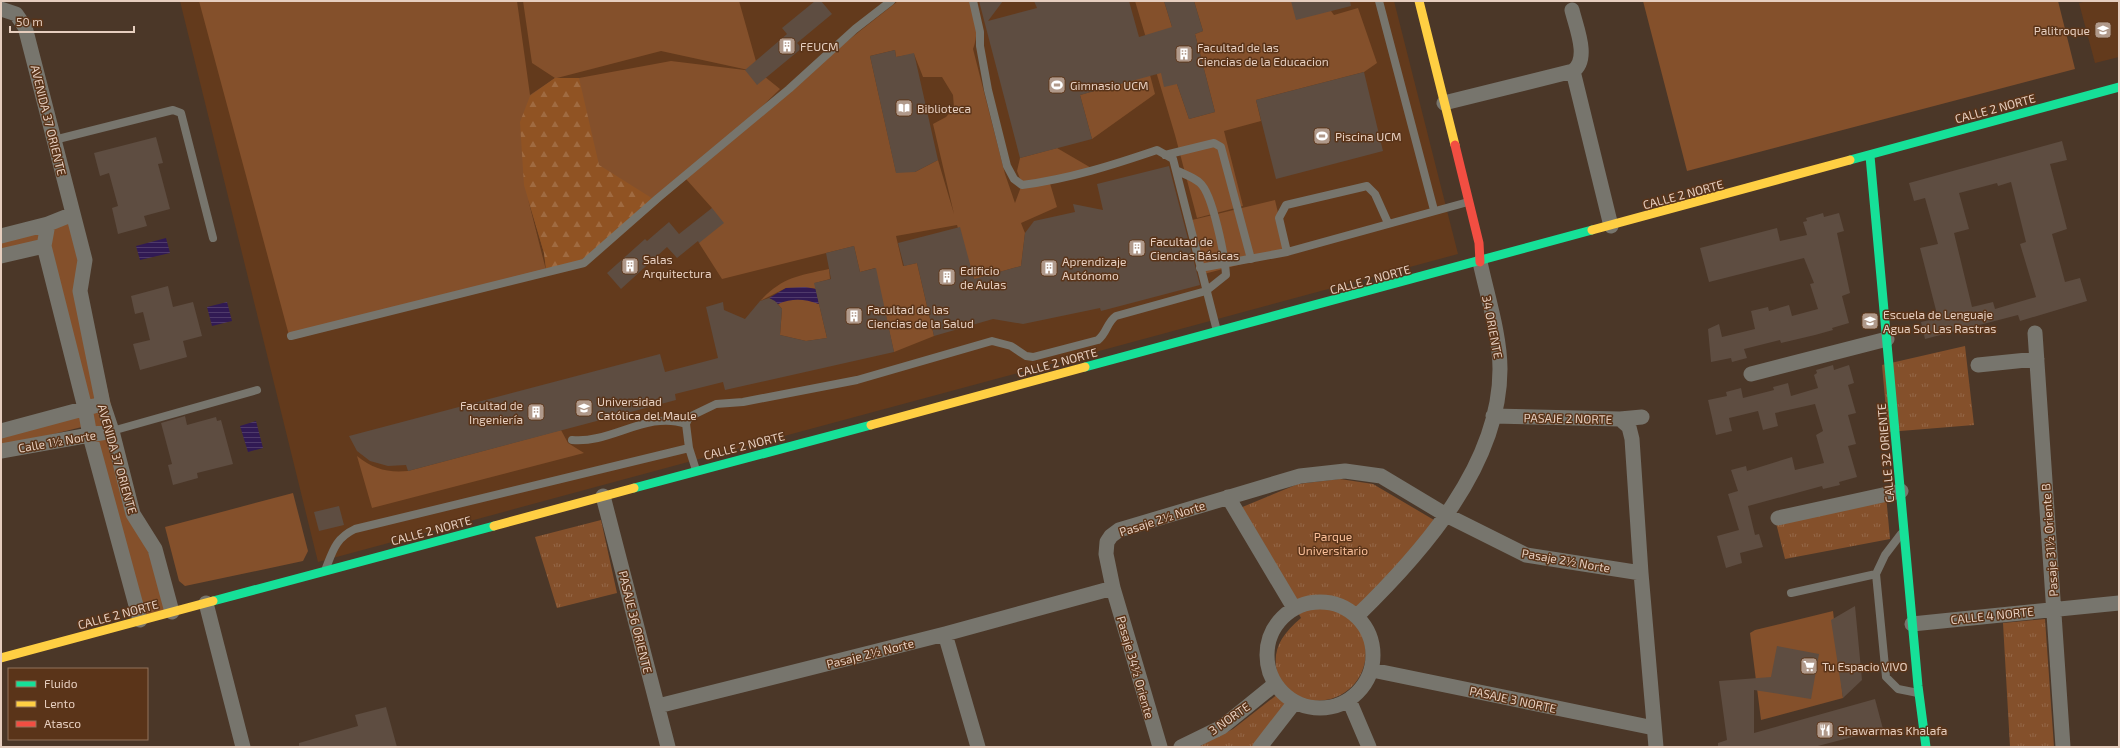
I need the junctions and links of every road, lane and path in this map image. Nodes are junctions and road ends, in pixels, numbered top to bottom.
1 (891, 1) edge
2 (973, 1) edge
3 (1379, 1) edge
4 (1419, 1) edge
5 (1, 9) edge
6 (1572, 10) dead end
7 (1573, 71) junction
8 (2119, 87) edge
9 (1444, 103) junction
10 (54, 140) junction
11 (1165, 155) junction
12 (1870, 156) junction
13 (1176, 170) junction
14 (1468, 202) junction
15 (1434, 210) junction
16 (73, 214) junction
17 (1388, 223) junction
18 (48, 224) junction
19 (1611, 226) junction
20 (1, 236) edge
21 (213, 238) dead end
22 (44, 246) junction
23 (1287, 252) junction
24 (1, 256) edge
25 (1251, 259) junction
26 (1480, 262) junction
27 (1226, 264) junction
28 (1200, 268) junction
29 (1206, 291) junction
30 (82, 299) junction
31 (60, 306) junction
32 (1217, 332) junction
33 (2035, 333) dead end
34 (292, 336) dead end
35 (1887, 339) junction
36 (2036, 359) junction
37 (1978, 365) dead end
38 (1751, 374) dead end
39 (257, 390) dead end
40 (103, 404) junction
41 (85, 408) junction
42 (1493, 416) junction
43 (1642, 417) dead end
44 (1620, 419) junction
45 (686, 424) junction
46 (1, 431) edge
47 (112, 431) junction
48 (90, 436) junction
49 (572, 440) dead end
50 (689, 448) junction
51 (1, 451) edge
52 (696, 470) junction
53 (1901, 491) junction
54 (603, 496) junction
55 (1228, 497) junction
56 (1446, 515) junction
57 (1778, 518) dead end
58 (1904, 531) junction
59 (325, 571) junction
60 (1641, 573) junction
61 (1876, 574) junction
62 (1113, 588) junction
63 (1791, 593) dead end
64 (206, 603) junction
65 (2119, 603) edge
66 (1294, 608) junction
67 (2054, 609) junction
68 (172, 612) junction
69 (1357, 616) junction
70 (140, 620) junction
71 (1912, 624) junction
72 (945, 634) junction
73 (1, 658) edge
74 (1372, 670) junction
75 (1275, 684) junction
76 (1919, 694) junction
77 (1349, 700) junction
78 (1295, 702) junction
79 (658, 706) junction
80 (1654, 728) junction
81 (243, 747) edge
82 (668, 747) edge
83 (978, 747) edge
84 (1160, 747) edge
85 (1181, 747) edge
86 (1260, 747) edge
87 (1369, 747) edge
88 (1656, 747) edge
89 (1926, 747) edge
90 (2063, 747) edge

1 - 34 lane
2 - 11 lane
3 - 15 lane
4 - 9 main road, 34 ORIENTE
5 - 10 street, AVENIDA 37 ORIENTE
6 - 7 street
7 - 9 street
7 - 19 street
8 - 12 main road, CALLE 2 NORTE
9 - 14 main road, 34 ORIENTE
10 - 16 street, AVENIDA 37 ORIENTE
10 - 21 lane
11 - 13 lane
11 - 25 lane
12 - 19 main road, CALLE 2 NORTE
12 - 35 main road, CALLE 32 ORIENTE
13 - 27 lane
13 - 28 lane
14 - 15 lane
14 - 26 main road, 34 ORIENTE
15 - 17 lane
16 - 18 street
16 - 30 street, AVENIDA 37 ORIENTE
17 - 23 lane
17 - 23 lane
18 - 20 street
18 - 22 street, AVENIDA 37 ORIENTE
19 - 26 main road, CALLE 2 NORTE
22 - 24 street
22 - 31 street, AVENIDA 37 ORIENTE
23 - 25 lane
25 - 27 lane
26 - 32 main road, CALLE 2 NORTE
26 - 42 street, 34 ORIENTE
27 - 28 lane
27 - 29 lane
28 - 29 lane
29 - 32 lane
29 - 45 lane
30 - 31 street
30 - 40 street, AVENIDA 37 ORIENTE
31 - 41 street, AVENIDA 37 ORIENTE
32 - 52 main road, CALLE 2 NORTE
33 - 36 street, Pasaje 31½ Oriente B
35 - 38 street
35 - 53 main road, CALLE 32 ORIENTE
36 - 37 street
36 - 67 street, Pasaje 31½ Oriente B
39 - 47 lane
40 - 41 street, Calle 1½ Norte
40 - 47 street, AVENIDA 37 ORIENTE
41 - 46 street, Calle 1½ Norte
41 - 48 street, AVENIDA 37 ORIENTE
42 - 44 street, PASAJE 2 NORTE
42 - 56 street, 34 ORIENTE
43 - 44 street, PASAJE 2 NORTE
44 - 60 street
45 - 49 lane
45 - 50 lane
47 - 48 street, Calle 1½ Norte
47 - 68 street, AVENIDA 37 ORIENTE
48 - 51 street, Calle 1½ Norte
48 - 70 street, AVENIDA 37 ORIENTE
50 - 52 lane
50 - 59 lane
52 - 54 main road, CALLE 2 NORTE
53 - 57 street
53 - 58 main road, CALLE 32 ORIENTE
54 - 59 main road, CALLE 2 NORTE
54 - 79 street, PASAJE 36 ORIENTE
55 - 56 street, Pasaje 2½ Norte
55 - 62 street, Pasaje 2½ Norte
55 - 66 street
56 - 60 street, Pasaje 2½ Norte
56 - 69 street, 34 ORIENTE
58 - 61 lane
58 - 71 main road, CALLE 32 ORIENTE
59 - 64 main road, CALLE 2 NORTE
60 - 80 street
61 - 63 lane
61 - 76 lane
62 - 72 street, Pasaje 2½ Norte
62 - 84 street, Pasaje 34½ Oriente
64 - 68 main road, CALLE 2 NORTE
64 - 81 street
65 - 67 street, CALLE 4 NORTE
66 - 69 street
66 - 75 street
67 - 71 street, CALLE 4 NORTE
67 - 90 street, Pasaje 31½ Oriente B
68 - 70 main road, CALLE 2 NORTE
69 - 74 street
70 - 73 main road, CALLE 2 NORTE
71 - 76 main road, CALLE 32 ORIENTE
72 - 79 street, Pasaje 2½ Norte
72 - 83 street
74 - 77 street
74 - 80 street, PASAJE 3 NORTE
75 - 78 street
75 - 85 street, 3 NORTE
76 - 89 main road, CALLE 32 ORIENTE
77 - 78 street
77 - 87 street
78 - 86 street
79 - 82 street, PASAJE 36 ORIENTE
80 - 88 street

